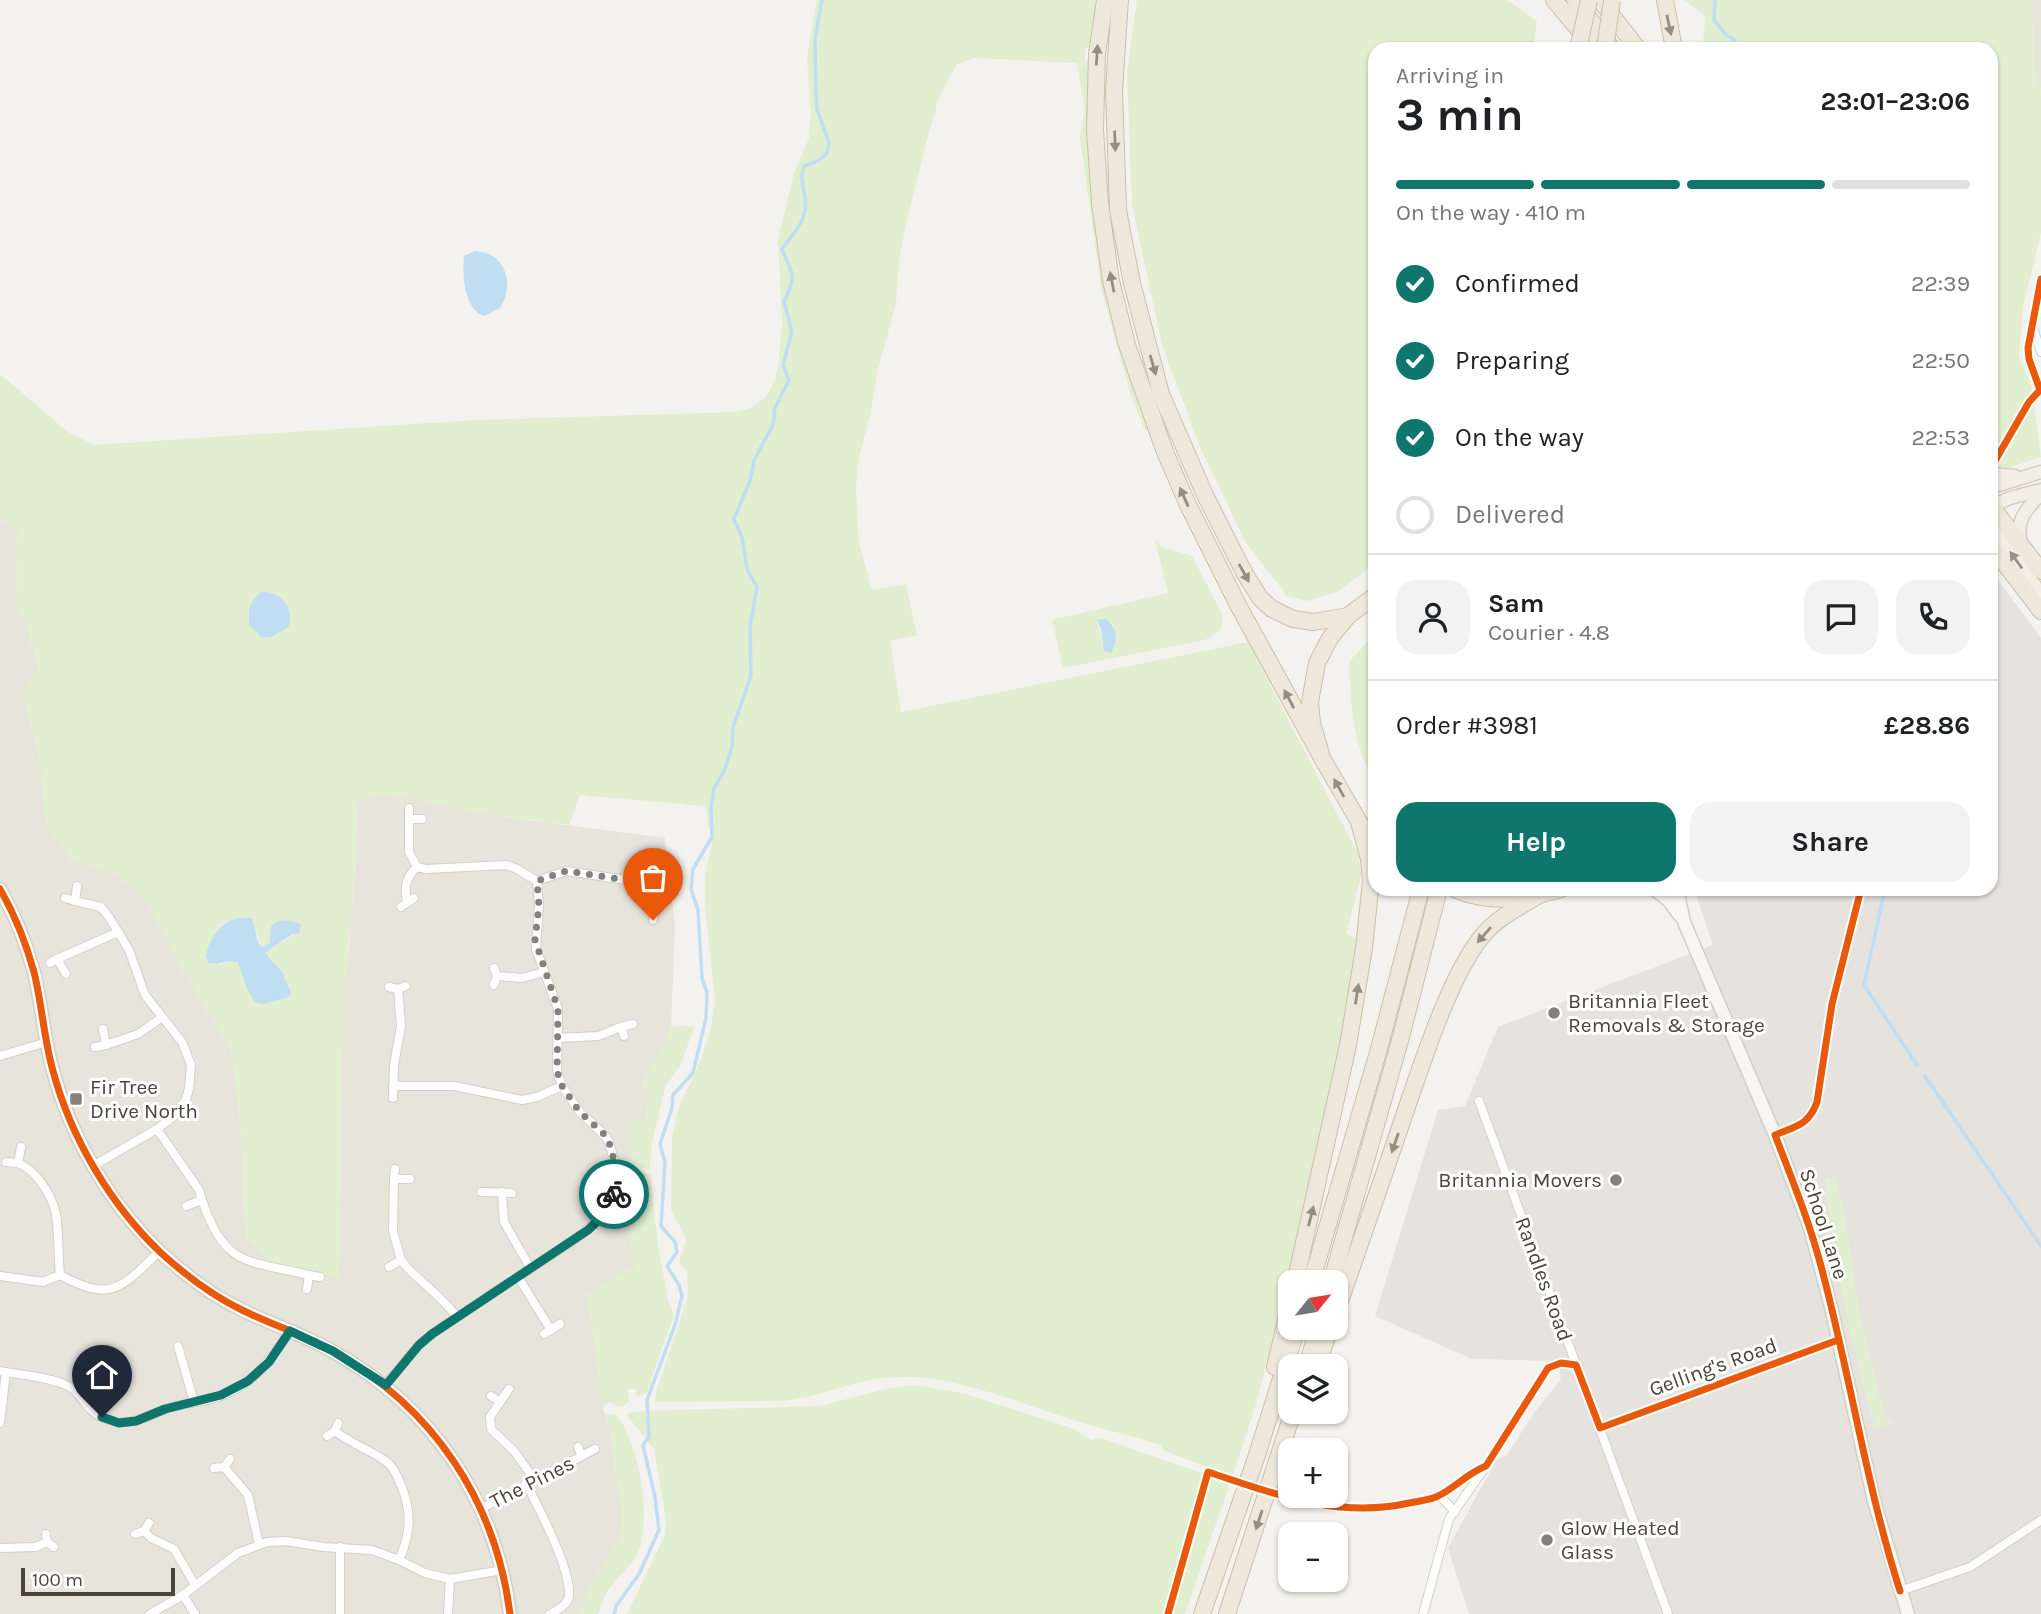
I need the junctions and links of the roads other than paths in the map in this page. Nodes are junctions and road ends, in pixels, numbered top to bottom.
1 (1105, 0) edge
2 (1121, 0) edge
3 (1554, 0) edge
4 (1575, 0) edge
5 (1591, 0) edge
6 (1600, 0) edge
7 (1612, 0) edge
8 (1665, 0) edge
9 (1580, 42) edge
10 (1588, 42) edge
11 (1589, 42) edge
12 (1606, 42) edge
13 (1608, 42) edge
14 (1633, 42) edge
15 (1673, 42) edge
16 (2041, 279) edge
17 (2033, 328) junction
18 (2041, 352) edge
19 (2041, 392) edge
20 (2038, 472) edge
21 (1998, 475) edge
22 (1998, 486) edge
23 (2041, 492) edge
24 (1998, 504) edge
25 (1998, 515) edge
26 (1998, 534) edge
27 (2021, 544) junction
28 (1998, 555) edge
29 (1998, 566) edge
30 (2041, 571) edge
31 (2041, 594) edge
32 (1368, 601) edge
33 (2041, 611) edge
34 (1348, 616) junction
35 (2041, 620) edge
36 (1322, 758) junction
37 (409, 808) dead end
38 (409, 819) junction
39 (422, 819) dead end
40 (1360, 826) junction
41 (1368, 836) edge
42 (1368, 859) edge
43 (417, 867) junction
44 (537, 881) junction
45 (77, 886) dead end
46 (0, 889) edge
47 (1369, 896) edge
48 (1419, 896) edge
49 (1437, 896) edge
50 (1478, 896) edge
51 (1526, 896) edge
52 (1537, 896) edge
53 (1663, 896) edge
54 (1678, 896) edge
55 (1859, 896) edge
56 (65, 898) dead end
57 (75, 901) junction
58 (407, 902) dead end
59 (652, 922) dead end
60 (1684, 922) junction
61 (118, 932) junction
62 (544, 972) junction
63 (66, 974) dead end
64 (495, 976) dead end
65 (398, 987) dead end
66 (161, 1018) junction
67 (633, 1024) dead end
68 (621, 1027) junction
69 (103, 1029) dead end
70 (624, 1036) dead end
71 (557, 1038) junction
72 (47, 1042) junction
73 (106, 1045) junction
74 (95, 1048) dead end
75 (0, 1056) edge
76 (393, 1086) junction
77 (562, 1086) junction
78 (393, 1098) dead end
79 (1479, 1101) dead end
80 (157, 1129) junction
81 (1775, 1135) junction
82 (21, 1147) dead end
83 (6, 1162) dead end
84 (18, 1163) junction
85 (93, 1166) junction
86 (395, 1169) dead end
87 (394, 1179) junction
88 (410, 1179) dead end
89 (481, 1192) dead end
90 (502, 1192) junction
91 (512, 1193) dead end
92 (202, 1200) junction
93 (186, 1206) dead end
94 (160, 1251) junction
95 (401, 1260) junction
96 (389, 1267) dead end
97 (531, 1269) junction
98 (1298, 1270) edge
99 (1315, 1270) edge
100 (1335, 1270) edge
101 (60, 1275) junction
102 (309, 1275) junction
103 (0, 1276) edge
104 (320, 1277) dead end
105 (518, 1277) junction
106 (1348, 1278) edge
107 (307, 1289) dead end
108 (456, 1316) junction
109 (560, 1324) dead end
110 (290, 1331) junction
111 (1282, 1340) edge
112 (1293, 1340) edge
113 (1839, 1340) junction
114 (179, 1344) dead end
115 (1576, 1365) junction
116 (3, 1371) edge
117 (386, 1385) junction
118 (509, 1389) dead end
119 (491, 1396) dead end
120 (194, 1402) junction
121 (500, 1402) junction
122 (0, 1423) edge
123 (1291, 1424) edge
124 (1600, 1428) junction
125 (334, 1430) dead end
126 (595, 1449) dead end
127 (1257, 1455) junction
128 (1486, 1466) junction
129 (214, 1468) dead end
130 (1208, 1472) dead end
131 (1234, 1480) tunnel mouth
132 (530, 1481) junction
133 (1440, 1496) junction
134 (482, 1508) junction
135 (1344, 1508) edge
136 (1455, 1512) junction
137 (2041, 1520) edge
138 (143, 1529) dead end
139 (49, 1541) dead end
140 (259, 1544) junction
141 (340, 1547) junction
142 (0, 1548) edge
143 (399, 1560) junction
144 (503, 1570) junction
145 (450, 1580) junction
146 (195, 1585) junction
147 (1900, 1591) junction
148 (183, 1595) junction
149 (150, 1614) edge
150 (195, 1614) edge
151 (340, 1614) edge
152 (448, 1614) edge
153 (510, 1614) edge
154 (550, 1614) edge
155 (1202, 1614) edge
156 (1227, 1614) edge
157 (1423, 1614) edge
158 (1668, 1614) edge
159 (1908, 1614) edge

36 -> 1 highway
2 -> 34 highway
3 - 11 highway
4 - 13 highway
5 - 9 highway, bridge
5 - 10 highway
6 - 14 highway
7 - 12 highway, bridge
8 -> 15 highway
16 - 17 street
17 - 18 street
17 - 19 street
20 - 21 main road
20 - 22 main road
23 - 24 main road
23 - 27 main road
25 - 27 highway
31 -> 26 main road
27 - 30 highway
28 - 33 highway
29 - 35 highway
32 - 34 highway
34 - 36 highway
40 -> 36 highway
37 - 38 street
38 - 39 street
38 - 43 street
40 - 41 highway
42 -> 40 highway
43 - 44 street
43 - 58 street
44 - 59 street
44 - 62 street
45 - 57 street
46 - 72 street
98 -> 47 highway
48 - 99 highway
49 - 100 highway
50 - 51 highway
52 -> 106 highway
53 - 60 street, School Lane
54 - 60 street, School Lane
55 - 81 street
56 - 57 street
57 - 61 street
60 - 81 street, School Lane
61 - 63 street
61 - 66 street
62 - 64 street
62 - 71 street
65 - 76 street
66 - 73 street
66 - 80 street
67 - 68 street
68 - 70 street
68 - 71 street
69 - 73 street
71 - 77 street
72 - 75 street
72 - 85 street
73 - 74 street
76 - 77 street
76 - 78 street
77 - 97 street
79 - 115 street, Randles Road
80 - 85 street
80 - 92 street
81 - 113 street, School Lane
82 - 84 street
83 - 84 street
84 - 101 street
85 - 94 street
86 - 87 street
87 - 88 street
87 - 95 street
89 - 90 street
90 - 91 street
90 - 97 street
92 - 93 street
92 - 102 street
94 - 101 street
94 - 110 street
95 - 96 street
95 - 108 street
97 - 105 street
101 - 103 street
102 - 104 street
102 - 107 street
105 - 108 street
105 - 109 street
108 - 117 street
110 - 117 street
110 - 120 street
111 - 127 highway
112 - 127 highway
113 - 124 street, Gelling's Road
113 - 147 street, School Lane
114 - 120 street
115 - 124 street, Randles Road
115 - 128 street
116 - 120 street
116 - 122 street
117 - 134 street
118 - 121 street
119 - 121 street
121 - 132 street
123 -> 156 highway
124 - 158 street, Randles Road
125 - 143 street
126 - 132 street, The Pines
127 - 155 highway
128 - 133 street
128 - 136 street
129 - 140 street
130 - 131 street
132 - 134 street, The Pines
132 - 154 street
133 - 135 street
133 - 136 street
134 - 144 street
136 - 157 street
137 - 147 street
138 - 146 street
139 - 142 street
140 - 141 street
140 - 146 street
141 - 143 street
141 - 151 street
143 - 145 street
144 - 145 street
144 - 153 street
145 - 152 street
146 - 148 street
147 - 159 street, School Lane
148 - 149 street
148 - 150 street

